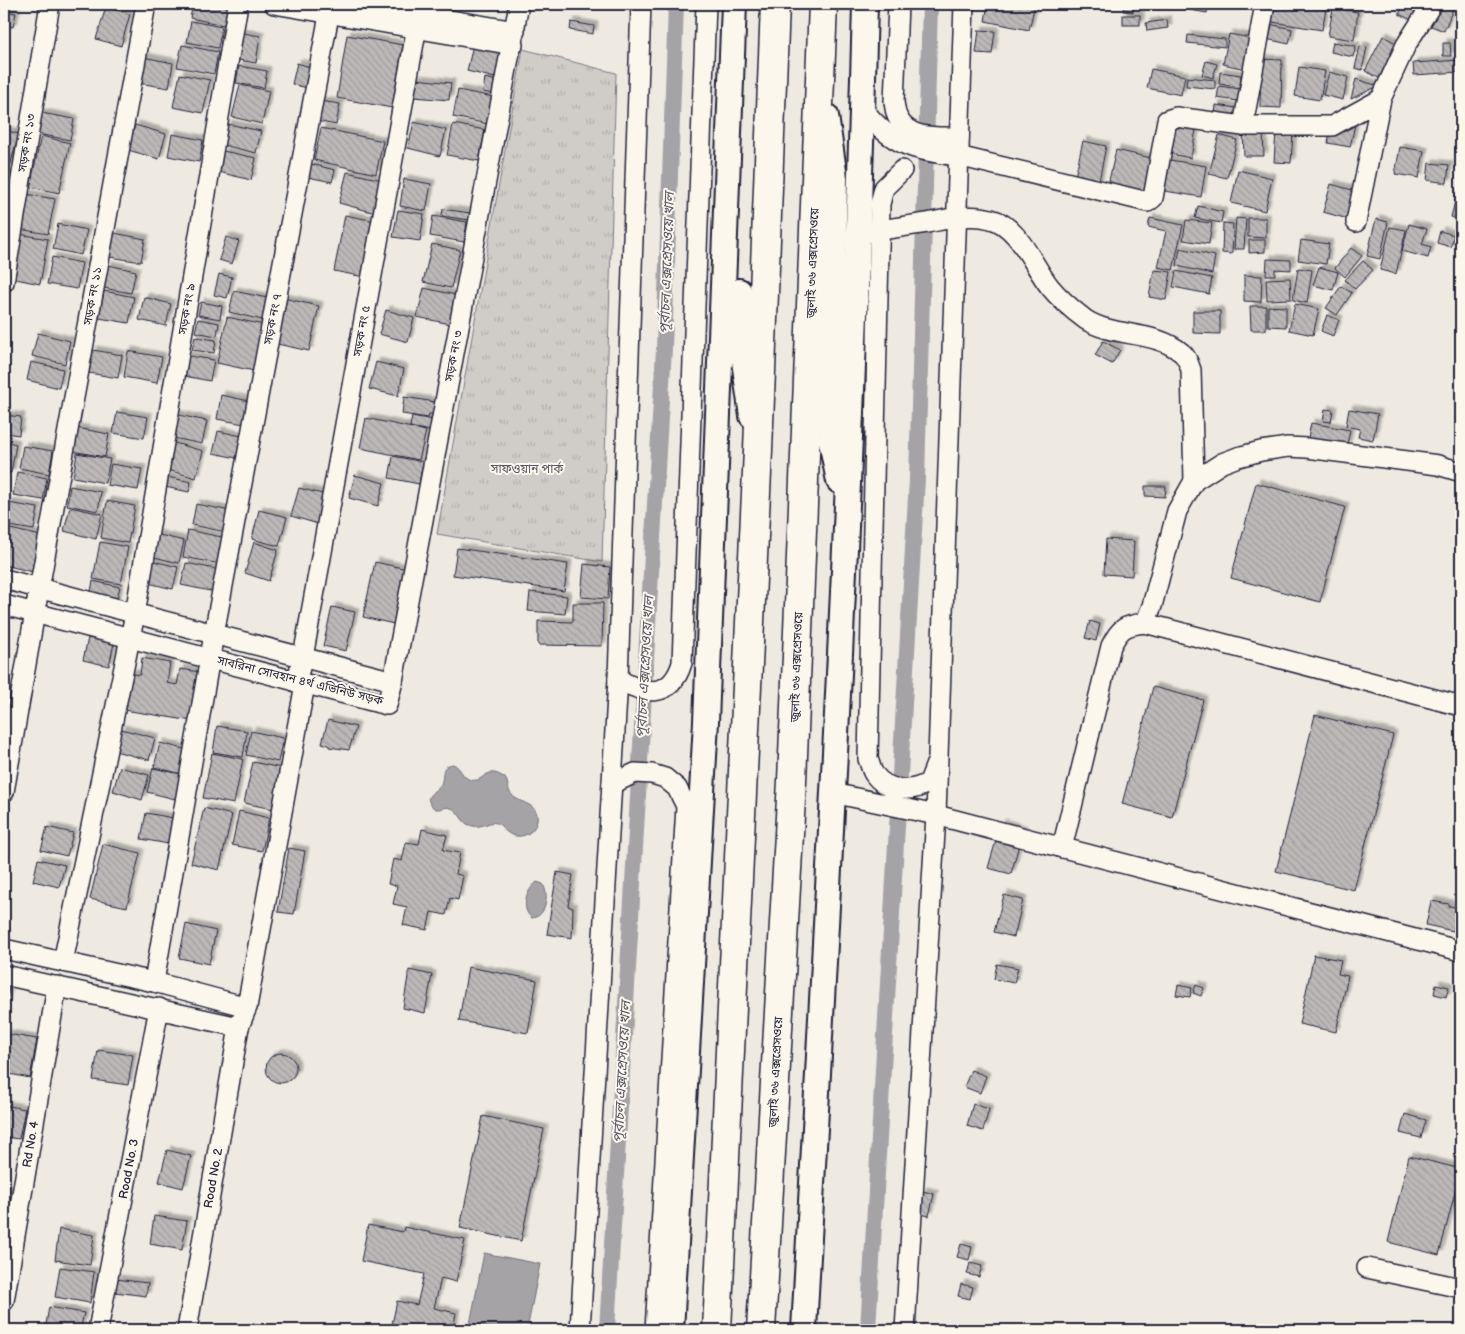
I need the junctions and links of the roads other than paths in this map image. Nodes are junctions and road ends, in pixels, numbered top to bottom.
1 (50, 4) edge
2 (146, 4) edge
3 (238, 4) edge
4 (274, 4) edge
5 (355, 4) edge
6 (519, 4) edge
7 (641, 4) edge
8 (706, 4) edge
9 (734, 4) edge
10 (774, 4) edge
11 (823, 4) edge
12 (865, 4) edge
13 (898, 4) edge
14 (964, 4) edge
15 (1265, 4) edge
16 (1432, 4) edge
17 (330, 9) edge
18 (419, 16) edge
19 (514, 38) junction
20 (821, 84) junction
21 (1381, 100) junction
22 (863, 110) junction
23 (731, 113) junction
24 (1243, 126) junction
25 (959, 137) junction
26 (929, 153) junction
27 (958, 156) junction
28 (902, 170) dead end
29 (859, 204) junction
30 (1356, 222) dead end
31 (858, 233) junction
32 (4, 282) edge
33 (758, 450) junction
34 (1461, 472) edge
35 (1194, 482) junction
36 (847, 505) junction
37 (4, 580) edge
38 (39, 589) junction
39 (4, 605) edge
40 (35, 613) junction
41 (135, 614) junction
42 (1145, 623) junction
43 (214, 634) junction
44 (130, 638) junction
45 (303, 657) junction
46 (210, 659) junction
47 (618, 679) junction
48 (393, 681) junction
49 (301, 683) junction
50 (1461, 706) edge
51 (938, 759) junction
52 (612, 784) junction
53 (4, 792) edge
54 (833, 793) junction
55 (936, 815) junction
56 (1062, 848) junction
57 (4, 949) edge
58 (1461, 951) edge
59 (63, 962) junction
60 (4, 975) edge
61 (154, 982) junction
62 (57, 986) junction
63 (159, 1008) junction
64 (247, 1008) junction
65 (239, 1027) junction
66 (1367, 1268) dead end
67 (1461, 1288) edge
68 (4, 1302) edge
69 (98, 1330) edge
70 (187, 1330) edge
71 (580, 1330) edge
72 (655, 1330) edge
73 (671, 1330) edge
74 (717, 1330) edge
75 (762, 1330) edge
76 (804, 1330) edge
77 (905, 1330) edge

1 - 32 street, সড়ক নং ১৩
2 - 38 street, সড়ক নং ১১
3 - 41 street, সড়ক নং ৯
4 - 17 street
5 - 18 street
6 - 19 street, সড়ক নং ৩
7 - 47 street
8 - 47 street
9 - 23 main road
10 - 33 highway
11 - 20 highway, জুলাই ৩৬ এক্সপ্রেসওয়ে
12 - 22 main road
13 - 25 street
14 - 25 street
15 - 24 street
16 - 21 street
17 - 18 street
17 - 43 street, সড়ক নং ৭
18 - 19 street
18 - 45 street, সড়ক নং ৫
19 - 48 street, সড়ক নং ৩
20 - 36 main road
20 - 75 highway, জুলাই ৩৬ এক্সপ্রেসওয়ে
21 - 24 street
21 - 30 street
22 - 26 street
22 - 29 main road
23 - 33 main road
23 - 73 main road
24 - 27 street
25 - 27 street
26 - 27 street
26 - 29 street
27 - 51 street
28 - 51 street
29 - 31 main road
31 - 35 street
31 - 36 main road
33 - 74 highway
34 - 35 street
35 - 42 street
36 - 54 main road
37 - 38 street, সাবরিনা সোবহান ৪র্থ এভিনিউ সড়ক
38 - 40 street, সড়ক নং ১১
38 - 41 street, সাবরিনা সোবহান ৪র্থ এভিনিউ সড়ক
39 - 40 street, সাবরিনা সোবহান ৪র্থ এভিনিউ সড়ক
40 - 44 street, সাবরিনা সোবহান ৪র্থ এভিনিউ সড়ক
40 - 53 street, সড়ক নং ১১
41 - 43 street, সাবরিনা সোবহান ৪র্থ এভিনিউ সড়ক
41 - 44 street, সড়ক নং ৯
42 - 50 street
42 - 56 street
43 - 45 street, সাবরিনা সোবহান ৪র্থ এভিনিউ সড়ক
43 - 46 street, সড়ক নং ৭
44 - 46 street, সাবরিনা সোবহান ৪র্থ এভিনিউ সড়ক
44 - 59 street, সড়ক নং ৯
45 - 48 street, সাবরিনা সোবহান ৪র্থ এভিনিউ সড়ক
45 - 49 street, সড়ক নং ৫
46 - 49 street, সাবরিনা সোবহান ৪র্থ এভিনিউ সড়ক
46 - 61 street, সড়ক নং ৭
47 - 52 street
48 - 49 street, সাবরিনা সোবহান ৪র্থ এভিনিউ সড়ক
49 - 64 street, Road No. 2
51 - 55 street
52 - 71 street
52 - 72 street
54 - 55 street
54 - 76 main road
55 - 56 street
55 - 77 street
56 - 58 street
57 - 59 street
59 - 61 street
60 - 62 street
61 - 64 street
62 - 63 street
62 - 68 street, Rd No. 4
63 - 65 street
63 - 69 street, Road No. 3
64 - 65 street, Road No. 2
65 - 70 street, Road No. 2
66 - 67 street

